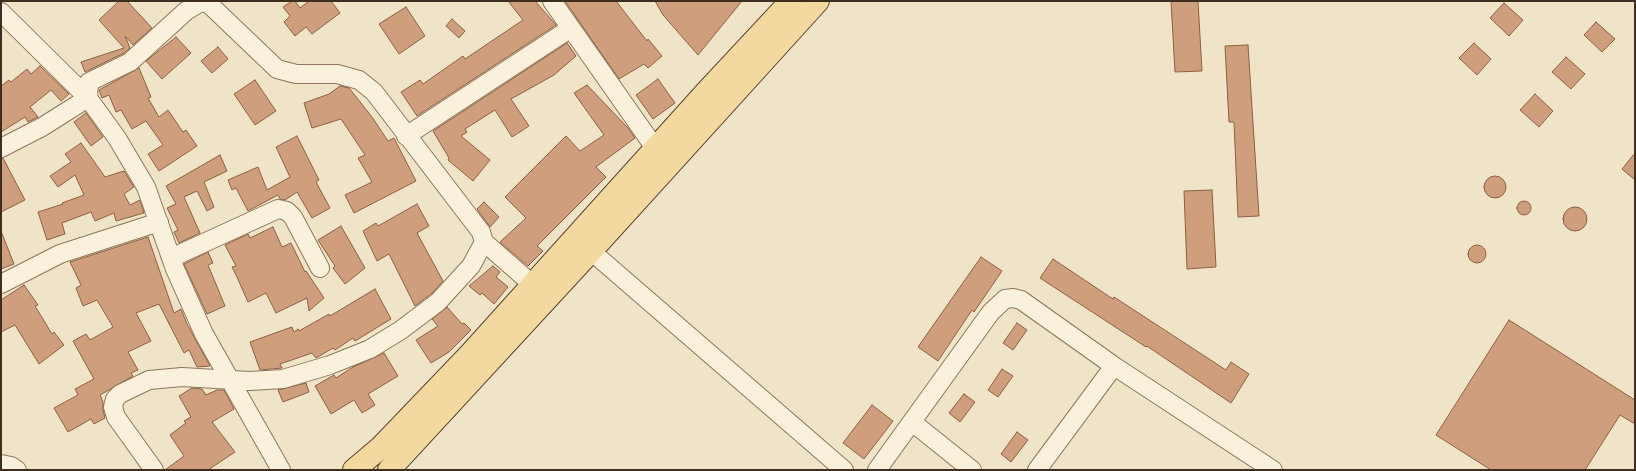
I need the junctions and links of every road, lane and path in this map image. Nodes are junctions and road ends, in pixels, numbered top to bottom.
1 (552, 1) edge
2 (791, 1) edge
3 (818, 1) edge
4 (1, 12) edge
5 (571, 28) junction
6 (88, 98) junction
7 (406, 136) junction
8 (1, 148) edge
9 (655, 148) junction
10 (159, 222) junction
11 (484, 242) junction
12 (591, 251) junction
13 (171, 258) junction
14 (320, 268) dead end
15 (1, 284) edge
16 (532, 284) junction
17 (1114, 366) junction
18 (232, 380) junction
19 (912, 422) junction
20 (367, 463) edge
21 (1, 464) edge
22 (1253, 465) edge
23 (396, 468) edge
24 (17, 470) edge
25 (154, 470) edge
26 (281, 470) edge
27 (844, 470) edge
28 (877, 470) edge
29 (972, 470) edge
30 (1037, 470) edge
31 (1273, 470) edge

1 - 5 street
2 - 9 main road
3 - 12 main road
4 - 6 street
5 - 7 street
5 - 9 street
6 - 7 street
6 - 8 street
6 - 10 street
7 - 11 street
9 - 16 main road
10 - 13 street
10 - 15 street
11 - 16 street
11 - 18 street
12 - 23 main road
12 - 27 street
13 - 14 street
13 - 18 street
16 - 20 main road
17 - 19 street
17 - 22 street
17 - 30 street
18 - 25 street
18 - 26 street
19 - 28 street
19 - 29 street
20 - 23 street
21 - 24 street
22 - 31 street

